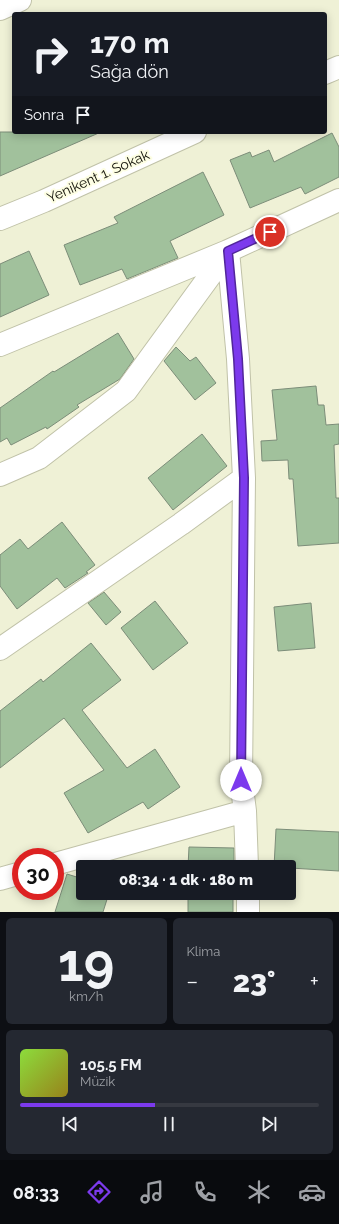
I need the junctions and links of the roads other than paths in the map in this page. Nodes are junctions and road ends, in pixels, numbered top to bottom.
1 (20, 0) edge
2 (0, 9) edge
3 (339, 67) edge
4 (327, 72) edge
5 (192, 134) edge
6 (339, 200) edge
7 (0, 219) edge
8 (228, 251) junction
9 (0, 345) edge
10 (0, 475) edge
11 (244, 478) junction
12 (0, 649) edge
13 (245, 811) junction
14 (247, 860) edge
15 (64, 861) edge
16 (12, 876) edge
17 (0, 879) edge
18 (248, 900) edge
19 (248, 912) edge

1 - 2 street
3 - 4 street
5 - 7 street, Yenikent 1. Sokak
6 - 8 street
8 - 9 street
8 - 10 street
8 - 11 street
11 - 12 street
11 - 13 street
13 - 14 street
13 - 15 street
16 - 17 street
18 - 19 street

